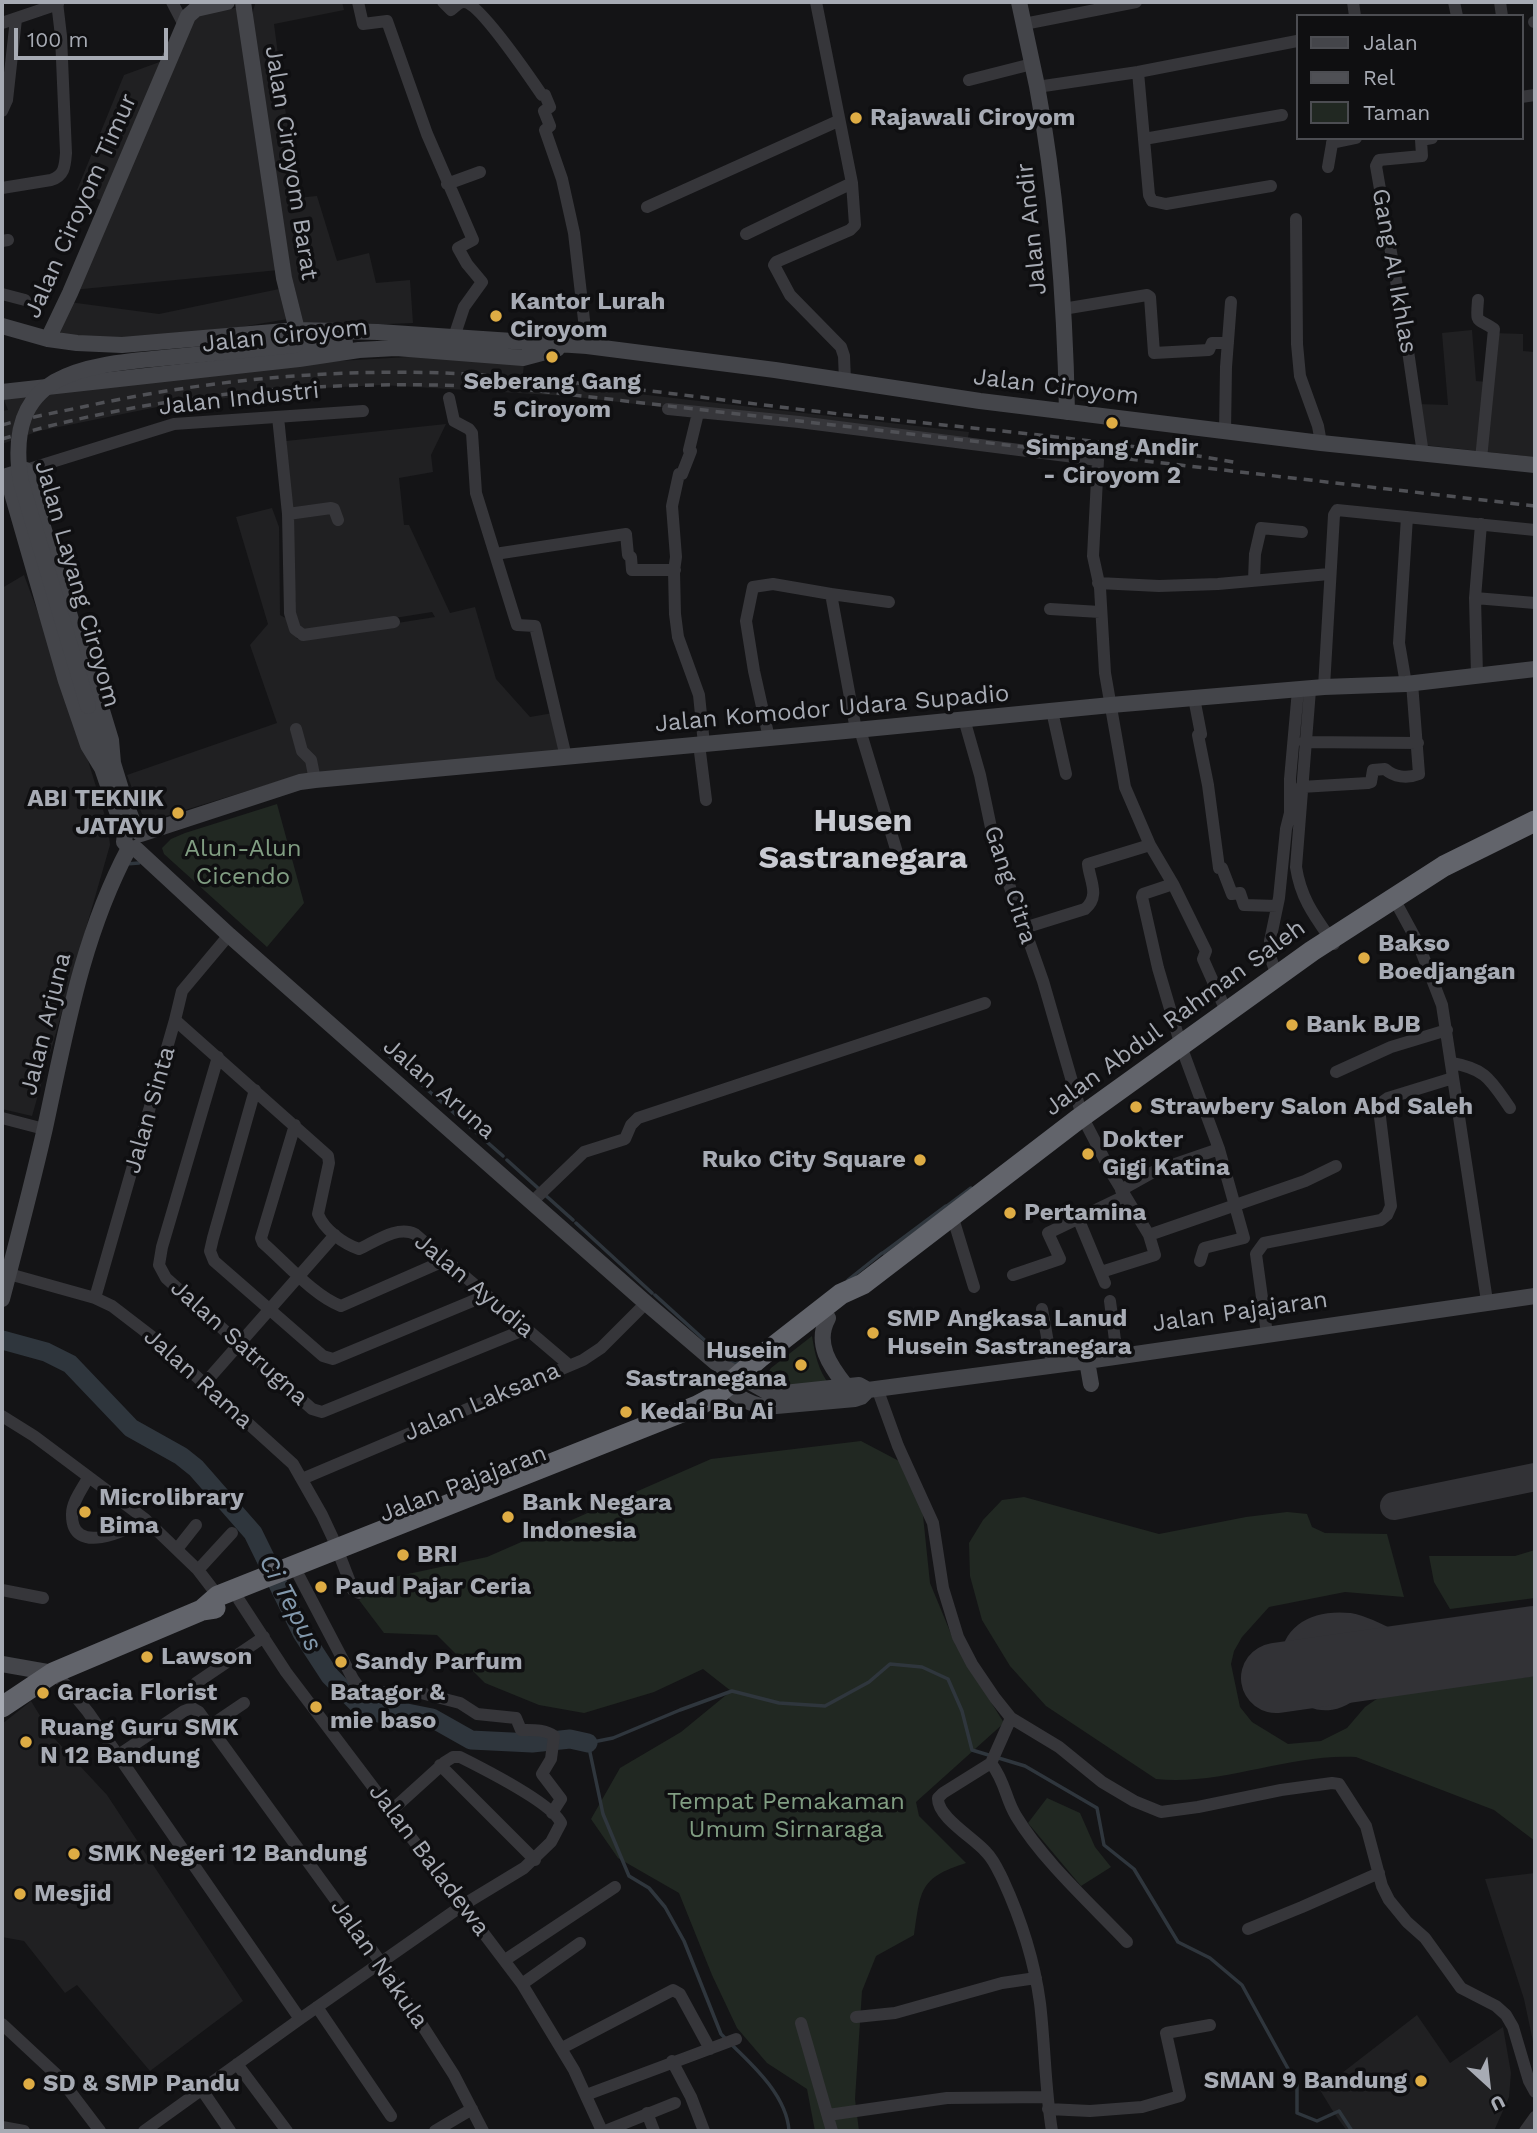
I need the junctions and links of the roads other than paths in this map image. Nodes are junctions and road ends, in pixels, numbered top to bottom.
1 (172, 2) edge
2 (227, 2) edge
3 (243, 2) edge
4 (358, 2) edge
5 (443, 2) edge
6 (816, 2) edge
7 (1019, 2) edge
8 (1136, 2) edge
9 (57, 3) edge
10 (16, 19) junction
11 (2, 23) edge
12 (1024, 24) junction
13 (184, 25) junction
14 (1296, 41) edge
15 (1032, 64) junction
16 (1138, 72) junction
17 (969, 80) dead end
18 (1037, 87) junction
19 (4, 93) edge
20 (2, 111) edge
21 (1282, 115) dead end
22 (838, 121) junction
23 (1144, 139) junction
24 (1425, 140) edge
25 (1332, 141) edge
26 (1328, 167) dead end
27 (480, 172) dead end
28 (852, 183) junction
29 (447, 184) junction
30 (1270, 186) dead end
31 (2, 188) edge
32 (647, 207) dead end
33 (1296, 219) dead end
34 (746, 234) dead end
35 (2, 294) edge
36 (25, 300) dead end
37 (1478, 300) dead end
38 (1231, 302) dead end
39 (1063, 309) junction
40 (2, 326) edge
41 (454, 337) junction
42 (48, 338) junction
43 (296, 338) junction
44 (397, 341) junction
45 (1228, 343) junction
46 (580, 346) junction
47 (522, 350) junction
48 (845, 381) junction
49 (2, 392) edge
50 (449, 398) dead end
51 (668, 409) dead end
52 (363, 411) dead end
53 (1067, 412) junction
54 (698, 413) junction
55 (278, 417) junction
56 (1225, 432) junction
57 (1321, 443) junction
58 (1423, 454) junction
59 (1480, 459) junction
60 (1535, 465) edge
61 (26, 470) junction
62 (4, 477) edge
63 (288, 514) junction
64 (1407, 517) junction
65 (338, 520) dead end
66 (1481, 524) junction
67 (1535, 530) edge
68 (1302, 532) dead end
69 (495, 554) junction
70 (674, 570) junction
71 (1329, 574) junction
72 (1254, 580) junction
73 (1098, 583) junction
74 (831, 594) junction
75 (1475, 598) junction
76 (890, 603) dead end
77 (1535, 603) edge
78 (1050, 609) dead end
79 (1100, 612) junction
80 (394, 622) dead end
81 (1535, 669) edge
82 (1477, 675) junction
83 (1409, 683) junction
84 (1311, 689) junction
85 (1194, 698) junction
86 (1111, 705) junction
87 (1052, 711) junction
88 (964, 719) junction
89 (296, 729) dead end
90 (858, 730) junction
91 (769, 738) junction
92 (1304, 742) junction
93 (1418, 743) junction
94 (701, 744) junction
95 (566, 757) junction
96 (107, 765) junction
97 (1066, 774) dead end
98 (315, 780) junction
99 (1301, 787) junction
100 (706, 800) dead end
101 (1535, 821) edge
102 (133, 839) junction
103 (1150, 845) junction
104 (899, 859) dead end
105 (1172, 884) junction
106 (1393, 897) junction
107 (1277, 905) junction
108 (1024, 928) junction
109 (229, 935) junction
110 (1332, 942) junction
111 (1277, 976) junction
112 (985, 1003) dead end
113 (1227, 1013) junction
114 (176, 1020) junction
115 (1447, 1030) junction
116 (1181, 1046) junction
117 (218, 1057) junction
118 (1452, 1063) junction
119 (1336, 1072) dead end
120 (1452, 1078) junction
121 (255, 1090) junction
122 (1510, 1108) dead end
123 (1082, 1116) junction
124 (2, 1118) edge
125 (295, 1125) junction
126 (44, 1129) junction
127 (1219, 1149) junction
128 (1336, 1166) dead end
129 (1123, 1193) junction
130 (537, 1200) junction
131 (1235, 1207) junction
132 (952, 1215) junction
133 (1078, 1218) junction
134 (335, 1235) junction
135 (1149, 1235) junction
136 (446, 1260) junction
137 (1200, 1261) dead end
138 (9, 1274) junction
139 (299, 1275) junction
140 (1013, 1275) dead end
141 (863, 1284) junction
142 (974, 1287) dead end
143 (487, 1295) junction
144 (1535, 1296) edge
145 (95, 1298) junction
146 (2, 1299) edge
147 (1110, 1301) dead end
148 (1488, 1301) junction
149 (646, 1303) junction
150 (1042, 1309) dead end
151 (270, 1310) junction
152 (828, 1318) junction
153 (526, 1329) junction
154 (1267, 1334) junction
155 (240, 1343) junction
156 (1117, 1356) junction
157 (1087, 1361) junction
158 (569, 1365) junction
159 (1052, 1366) junction
160 (204, 1384) junction
161 (737, 1384) junction
162 (1091, 1384) dead end
163 (846, 1386) junction
164 (873, 1389) junction
165 (2, 1416) edge
166 (88, 1478) junction
167 (302, 1479) junction
168 (145, 1519) junction
169 (196, 1525) dead end
170 (232, 1533) dead end
171 (177, 1549) junction
172 (339, 1553) junction
173 (198, 1570) junction
174 (281, 1578) junction
175 (2, 1590) edge
176 (359, 1593) dead end
177 (43, 1598) dead end
178 (220, 1602) junction
179 (264, 1637) junction
180 (2, 1664) edge
181 (53, 1673) junction
182 (197, 1682) dead end
183 (244, 1703) dead end
184 (2, 1707) edge
185 (1011, 1717) junction
186 (210, 1726) junction
187 (117, 1756) junction
188 (994, 1757) junction
189 (440, 1765) junction
190 (392, 1810) junction
191 (552, 1813) junction
192 (534, 1860) junction
193 (1379, 1872) junction
194 (615, 1887) dead end
195 (463, 1905) junction
196 (1248, 1929) dead end
197 (1127, 1942) dead end
198 (580, 1943) dead end
199 (505, 1960) junction
200 (381, 1963) junction
201 (1036, 1978) junction
202 (522, 1984) junction
203 (317, 2007) junction
204 (856, 2017) dead end
205 (300, 2019) junction
206 (801, 2023) dead end
207 (2, 2024) edge
208 (1210, 2025) dead end
209 (731, 2041) dead end
210 (562, 2048) junction
211 (710, 2049) junction
212 (672, 2061) junction
213 (237, 2064) junction
214 (202, 2090) junction
215 (1535, 2092) edge
216 (586, 2095) junction
217 (675, 2103) dead end
218 (1048, 2103) junction
219 (472, 2109) junction
220 (647, 2113) junction
221 (828, 2115) junction
222 (390, 2116) dead end
223 (1535, 2117) edge
224 (2, 2127) edge
225 (24, 2131) edge
226 (100, 2131) edge
227 (144, 2131) edge
228 (230, 2131) edge
229 (287, 2131) edge
230 (435, 2131) edge
231 (483, 2131) edge
232 (603, 2131) edge
233 (654, 2131) edge
234 (704, 2131) edge
235 (832, 2131) edge
236 (1052, 2131) edge
237 (1525, 2131) edge

1 - 13 street
2 - 13 main road
3 - 43 main road, Jalan Ciroyom Barat
4 - 29 street
5 - 46 street
6 - 22 street
7 - 12 main road, Jalan Andir
8 - 12 street
9 - 10 street
9 - 31 street
10 - 11 street
10 - 19 street
12 - 15 main road, Jalan Andir
13 - 42 main road, Jalan Ciroyom Timur
14 - 16 street
15 - 17 street
15 - 18 main road, Jalan Andir
16 - 18 street
16 - 23 street
18 - 39 main road, Jalan Andir
19 - 20 street
21 - 23 street
22 - 28 street
22 - 32 street
23 - 30 street
24 - 58 street, Gang Al Ikhlas
25 - 26 street
27 - 29 street
28 - 34 street
28 - 48 street
29 - 41 street
33 - 57 street
35 - 36 street
37 - 59 street
38 - 45 street
39 - 45 street
39 - 53 main road, Jalan Andir
40 - 42 main road, Jalan Ciroyom
41 - 44 main road, Jalan Ciroyom
41 - 47 main road, Jalan Ciroyom
42 - 43 main road, Jalan Ciroyom
43 - 44 main road, Jalan Layang Ciroyom
43 - 44 main road, Jalan Ciroyom
43 - 96 main road, Jalan Layang Ciroyom, bridge
44 - 47 main road, Jalan Ciroyom
44 - 49 main road, Jalan Ciroyom
45 - 56 street
46 - 47 main road, Jalan Ciroyom
46 - 48 main road, Jalan Ciroyom
48 - 53 main road, Jalan Ciroyom
50 - 69 street
51 - 54 street
52 - 55 street, Jalan Industri
53 - 56 main road, Jalan Ciroyom
54 - 70 street
54 - 73 street
55 - 61 street, Jalan Industri
55 - 63 street
56 - 57 main road, Jalan Ciroyom
57 - 58 main road, Jalan Ciroyom
58 - 59 main road, Jalan Ciroyom
59 - 60 main road, Jalan Ciroyom
61 - 62 main road, Jalan Industri
61 - 96 main road
62 - 96 main road
63 - 65 street
63 - 80 street
64 - 66 street
64 - 71 street
64 - 83 street
66 - 67 street
66 - 75 street
68 - 72 street
69 - 70 street
69 - 95 street
70 - 94 street
71 - 72 street
71 - 84 street
72 - 73 street
73 - 79 street
74 - 76 street
74 - 90 street
74 - 91 street
75 - 77 street
75 - 82 street
78 - 79 street
79 - 86 street
81 - 82 main road, Jalan Komodor Udara Supadio
82 - 83 main road, Jalan Komodor Udara Supadio
83 - 84 main road, Jalan Komodor Udara Supadio
83 - 93 street
84 - 85 main road, Jalan Komodor Udara Supadio
84 - 92 street
84 - 107 street
85 - 86 main road, Jalan Komodor Udara Supadio
85 - 107 street
86 - 87 main road, Jalan Komodor Udara Supadio
86 - 103 street
87 - 88 main road, Jalan Komodor Udara Supadio
87 - 97 street
88 - 90 main road, Jalan Komodor Udara Supadio
88 - 108 street, Gang Citra
89 - 98 street
90 - 91 main road, Jalan Komodor Udara Supadio
90 - 104 street
91 - 94 main road, Jalan Komodor Udara Supadio
92 - 93 street
92 - 99 street
93 - 99 street
94 - 95 main road, Jalan Komodor Udara Supadio
94 - 100 street
95 - 98 main road, Jalan Komodor Udara Supadio
96 - 102 main road
98 - 102 main road, Jalan Komodor Udara Supadio
99 - 110 street
101 - 106 highway, Jalan Abdul Rahman Saleh
102 - 109 main road, Jalan Aruna
102 - 126 main road, Jalan Arjuna
103 - 105 street
103 - 108 street
105 - 113 street
105 - 116 street
106 - 110 highway, Jalan Abdul Rahman Saleh
106 - 115 street
107 - 111 street
108 - 123 street, Gang Citra
109 - 114 street, Jalan Sinta
109 - 130 main road, Jalan Aruna
110 - 111 highway, Jalan Abdul Rahman Saleh
111 - 113 highway, Jalan Abdul Rahman Saleh
112 - 130 street
113 - 116 highway, Jalan Abdul Rahman Saleh
114 - 117 street
114 - 145 street, Jalan Sinta
115 - 118 street
115 - 119 street
116 - 123 highway, Jalan Abdul Rahman Saleh
116 - 127 street
117 - 121 street
117 - 155 street, Jalan Satrugna
118 - 120 street
118 - 122 street
120 - 148 street
120 - 154 street
121 - 125 street
121 - 151 street
123 - 129 street, Gang Citra
123 - 132 highway, Jalan Abdul Rahman Saleh
124 - 126 street
125 - 134 street
125 - 139 street
126 - 138 main road, Jalan Arjuna
127 - 129 street
127 - 131 street
128 - 131 street
129 - 133 street
129 - 135 street, Gang Citra
130 - 149 main road, Jalan Aruna
131 - 135 street
131 - 137 street
132 - 141 highway, Jalan Abdul Rahman Saleh
132 - 142 street
133 - 135 street
133 - 140 street
134 - 136 street, Jalan Ayudia
134 - 139 street
136 - 139 street
136 - 143 street, Jalan Ayudia
138 - 145 street, Jalan Rama
138 - 146 main road, Jalan Arjuna
139 - 151 street
141 - 152 highway, Jalan Abdul Rahman Saleh
141 - 161 highway, Jalan Abdul Rahman Saleh
143 - 151 street
143 - 153 street, Jalan Ayudia
144 - 148 main road, Jalan Pajajaran
145 - 160 street, Jalan Rama
147 - 156 street
148 - 154 main road, Jalan Pajajaran
149 - 158 street, Jalan Laksana
149 - 161 main road, Jalan Aruna
150 - 159 street
151 - 155 street
152 - 161 highway, Jalan Abdul Rahman Saleh
152 - 163 main road
153 - 155 street, Jalan Satrugna
153 - 158 street, Jalan Ayudia
154 - 156 main road, Jalan Pajajaran
155 - 160 street
156 - 157 main road, Jalan Pajajaran
157 - 159 main road, Jalan Pajajaran
157 - 162 main road
158 - 167 street, Jalan Laksana
159 - 164 main road, Jalan Pajajaran
160 - 167 street, Jalan Rama
161 - 163 main road, Jalan Pajajaran
161 - 164 main road, Jalan Pajajaran
161 - 172 highway, Jalan Pajajaran
163 - 164 main road, Jalan Pajajaran
164 - 185 street
165 - 166 street, Jalan Baladewa
166 - 168 street, Jalan Baladewa
166 - 168 street
167 - 172 street, Jalan Rama
168 - 171 street, Jalan Baladewa
169 - 171 street
170 - 173 street
171 - 173 street, Jalan Baladewa
172 - 174 highway, Jalan Pajajaran
172 - 176 street, Jalan Rama
173 - 178 street, Jalan Baladewa
174 - 178 highway, Jalan Pajajaran
174 - 191 street
175 - 177 street
178 - 179 street, Jalan Baladewa
178 - 181 highway, Jalan Pajajaran
179 - 182 street
179 - 190 street, Jalan Baladewa
180 - 181 main road
181 - 184 highway, Jalan Pajajaran
181 - 187 street
183 - 186 street
185 - 188 street
185 - 193 street
186 - 187 street, Jalan Nakula
186 - 200 street, Jalan Nakula
187 - 205 street
188 - 197 street
188 - 201 street
189 - 190 street
189 - 191 street
189 - 192 street
190 - 195 street, Jalan Baladewa
191 - 192 street
192 - 195 street
193 - 196 street
193 - 215 street
194 - 199 street
195 - 199 street, Jalan Baladewa
195 - 200 street
198 - 202 street
199 - 202 street, Jalan Baladewa
200 - 203 street
200 - 219 street, Jalan Nakula
201 - 204 street
201 - 218 street
202 - 210 street, Jalan Baladewa
203 - 205 street
203 - 222 street
205 - 213 street
206 - 221 street
207 - 226 street
208 - 218 street
209 - 211 street
210 - 211 street
210 - 216 street, Jalan Baladewa
211 - 212 street
212 - 216 street
212 - 234 street
213 - 214 street
213 - 229 street
214 - 227 street
214 - 228 street
216 - 232 street, Jalan Baladewa
217 - 220 street
218 - 221 street
218 - 236 street
219 - 230 street
219 - 231 street, Jalan Nakula
220 - 232 street
220 - 233 street
221 - 235 street
223 - 237 street
224 - 225 street

